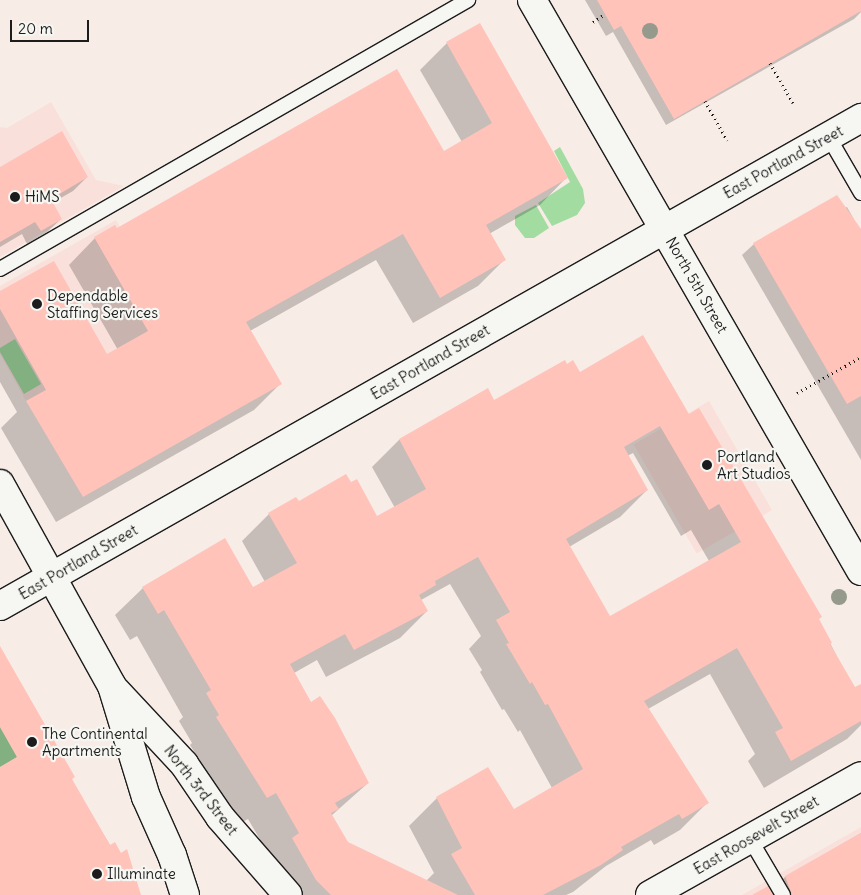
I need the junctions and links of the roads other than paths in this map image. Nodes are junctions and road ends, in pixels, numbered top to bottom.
1 (468, 0) edge
2 (532, 0) edge
3 (861, 118) edge
4 (828, 136) junction
5 (861, 193) edge
6 (664, 229) junction
7 (0, 269) edge
8 (0, 484) edge
9 (860, 568) edge
10 (52, 577) junction
11 (0, 606) edge
12 (112, 686) junction
13 (861, 776) edge
14 (750, 839) junction
15 (185, 895) edge
16 (288, 895) edge
17 (650, 895) edge
18 (783, 895) edge

1 - 7 lane
2 - 6 street, North 5th Street
3 - 4 street, East Portland Street
4 - 5 lane
4 - 6 street, East Portland Street
6 - 9 street, North 5th Street
6 - 10 street, East Portland Street
8 - 10 street, North 3rd Street
10 - 11 street, East Portland Street
10 - 12 street, North 3rd Street
12 - 15 street, North 3rd Street
12 - 16 street, North 3rd Street
13 - 14 street, East Roosevelt Street
14 - 17 street, East Roosevelt Street
14 - 18 lane

